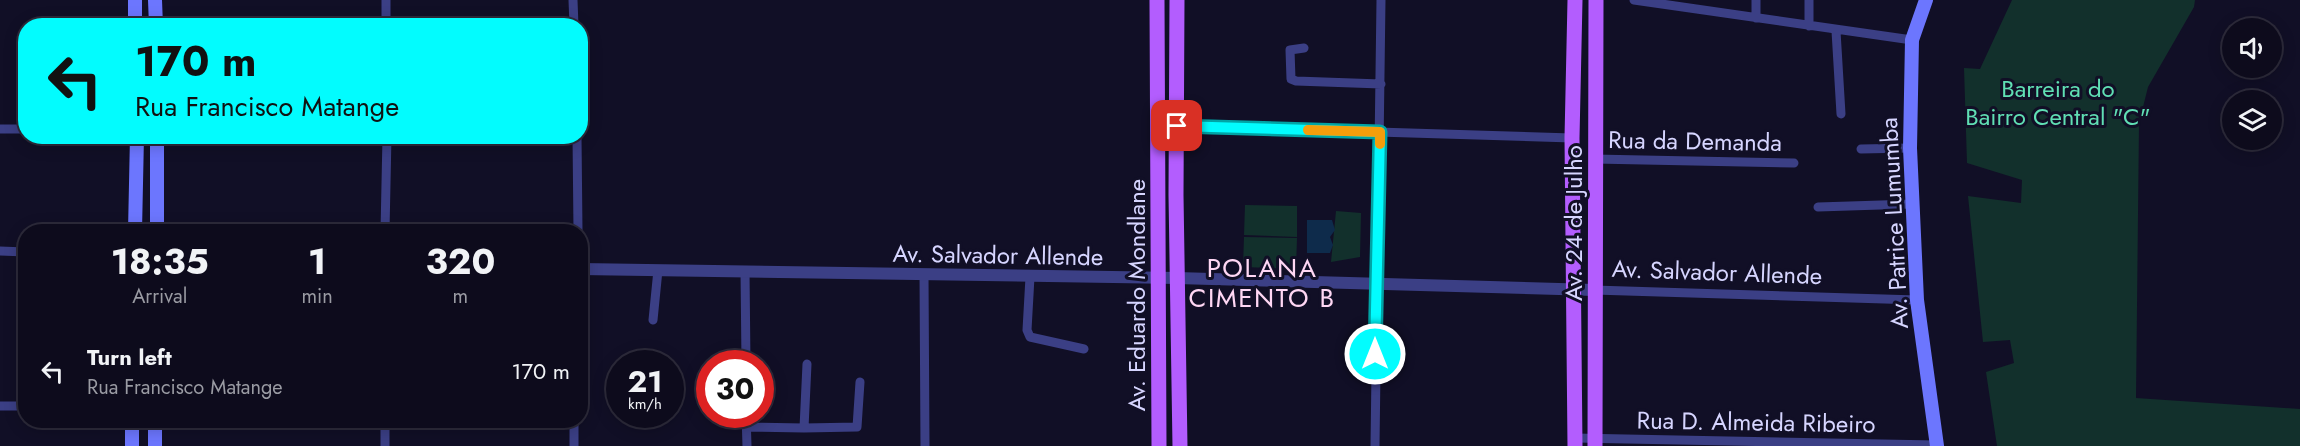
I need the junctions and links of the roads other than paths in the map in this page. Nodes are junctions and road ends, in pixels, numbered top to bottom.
1 (135, 0) edge
2 (155, 0) edge
3 (386, 0) edge
4 (573, 0) edge
5 (1156, 0) edge
6 (1177, 0) edge
7 (1381, 0) edge
8 (1575, 0) edge
9 (1596, 0) edge
10 (1634, 0) edge
11 (1756, 0) edge
12 (1809, 0) edge
13 (1926, 0) edge
14 (135, 18) edge
15 (156, 18) edge
16 (386, 18) edge
17 (574, 18) edge
18 (1756, 18) junction
19 (1809, 27) junction
20 (1836, 31) junction
21 (1912, 40) junction
22 (1305, 48) dead end
23 (1381, 84) junction
24 (1841, 114) dead end
25 (1177, 126) junction
26 (0, 129) edge
27 (18, 129) edge
28 (1380, 132) junction
29 (1572, 138) junction
30 (137, 144) edge
31 (157, 144) edge
32 (387, 144) edge
33 (577, 144) edge
34 (1910, 148) junction
35 (1861, 149) dead end
36 (1594, 159) junction
37 (1794, 163) dead end
38 (1912, 204) junction
39 (1818, 207) dead end
40 (135, 224) edge
41 (157, 224) edge
42 (385, 224) edge
43 (578, 224) edge
44 (0, 251) edge
45 (18, 252) edge
46 (588, 269) edge
47 (658, 270) junction
48 (745, 271) junction
49 (924, 274) junction
50 (1030, 277) junction
51 (1177, 278) junction
52 (1159, 279) junction
53 (1375, 285) junction
54 (1574, 289) junction
55 (1594, 290) junction
56 (1917, 300) junction
57 (653, 320) dead end
58 (1084, 349) dead end
59 (746, 350) edge
60 (807, 364) dead end
61 (860, 382) dead end
62 (0, 406) edge
63 (18, 406) edge
64 (774, 427) edge
65 (132, 428) edge
66 (155, 428) edge
67 (385, 428) edge
68 (574, 428) edge
69 (746, 428) edge
70 (804, 428) junction
71 (1575, 442) edge
72 (1595, 442) edge
73 (1724, 443) edge
74 (1811, 444) edge
75 (132, 446) edge
76 (155, 446) edge
77 (385, 446) edge
78 (574, 446) edge
79 (747, 446) edge
80 (925, 446) edge
81 (1159, 446) edge
82 (1180, 446) edge
83 (1375, 446) edge
84 (1937, 446) edge

1 - 14 main road
2 - 15 main road
3 - 16 street
4 - 17 street
5 - 52 main road, Av. Eduardo Mondlane
6 - 25 main road, Av. Eduardo Mondlane
7 - 23 street
8 - 29 main road, Av. 24 de Julho
9 - 36 main road, Av. 24 de Julho
10 - 18 street
11 - 18 street
12 - 19 street
13 - 21 main road, Av. Patrice Lumumba
18 - 19 street
19 - 20 street
20 - 21 street
20 - 24 street
21 - 34 main road, Av. Patrice Lumumba
22 - 23 street
23 - 28 street
25 - 28 street
25 - 51 main road, Av. Eduardo Mondlane
26 - 27 street
28 - 29 street
28 - 53 street
29 - 54 main road, Av. 24 de Julho
30 - 40 main road
31 - 41 main road
32 - 42 street
33 - 43 street
34 - 35 street
34 - 38 main road, Av. Patrice Lumumba
36 - 37 street, Rua da Demanda
36 - 55 main road, Av. 24 de Julho
38 - 39 street
38 - 56 main road, Av. Patrice Lumumba
44 - 45 street
46 - 47 street, Av. Salvador Allende
47 - 48 street, Av. Salvador Allende
47 - 57 street
48 - 49 street, Av. Salvador Allende
48 - 59 street
49 - 50 street, Av. Salvador Allende
49 - 80 street
50 - 52 street, Av. Salvador Allende
50 - 58 street
51 - 52 street, Av. Salvador Allende
51 - 53 street, Av. Salvador Allende
51 - 82 main road, Av. Eduardo Mondlane
52 - 81 main road, Av. Eduardo Mondlane
53 - 54 street, Av. Salvador Allende
53 - 83 street
54 - 55 street, Av. Salvador Allende
54 - 71 main road, Av. 24 de Julho
55 - 56 street, Av. Salvador Allende
55 - 72 main road, Av. 24 de Julho
56 - 84 main road, Av. Patrice Lumumba
60 - 70 street
61 - 70 street
62 - 63 street
64 - 70 street
65 - 75 main road
66 - 76 main road
67 - 77 street
68 - 78 street
69 - 79 street
71 - 72 street, Rua D. Almeida Ribeiro
72 - 73 street, Rua D. Almeida Ribeiro
73 - 74 street, Rua D. Almeida Ribeiro
74 - 84 street, Rua D. Almeida Ribeiro

